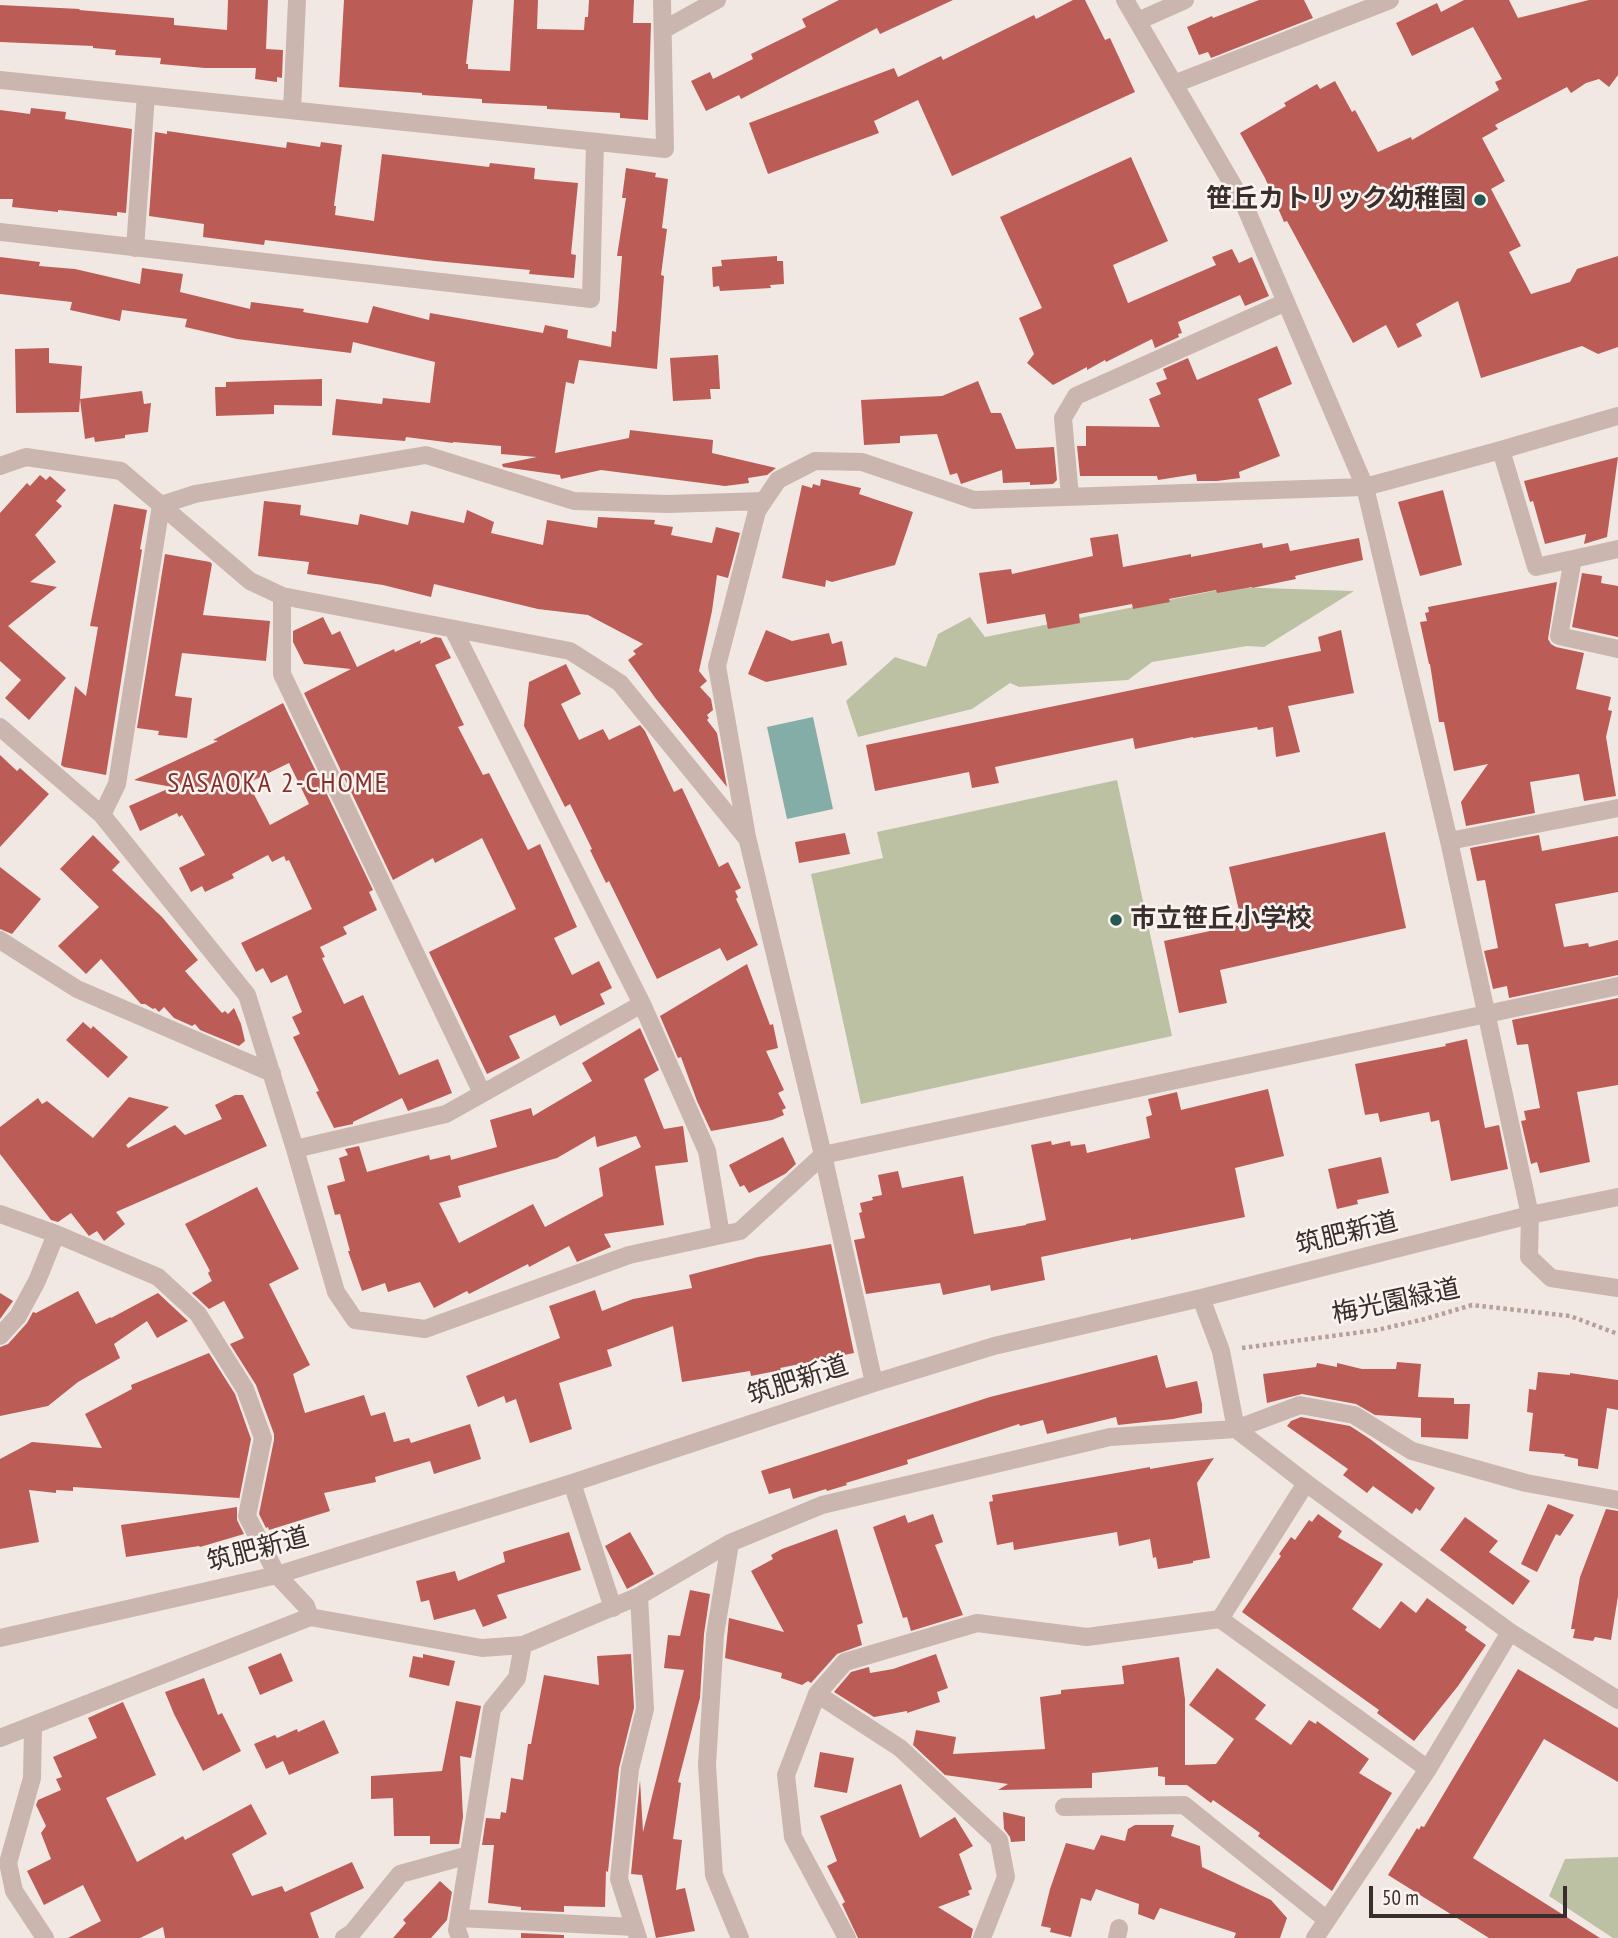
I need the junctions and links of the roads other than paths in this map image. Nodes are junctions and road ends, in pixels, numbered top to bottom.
1 (296, 0) edge
2 (662, 0) edge
3 (717, 0) edge
4 (1125, 0) edge
5 (1185, 0) edge
6 (1390, 0) edge
7 (1138, 21) junction
8 (663, 30) junction
9 (0, 80) edge
10 (1174, 84) junction
11 (146, 95) junction
12 (292, 110) junction
13 (595, 142) junction
14 (0, 232) edge
15 (135, 247) junction
16 (1286, 302) junction
17 (1618, 416) edge
18 (1501, 450) junction
19 (0, 466) edge
20 (1365, 487) junction
21 (1069, 497) junction
22 (764, 500) junction
23 (161, 505) junction
24 (1618, 549) edge
25 (1573, 559) junction
26 (282, 596) junction
27 (453, 629) junction
28 (1618, 649) edge
29 (0, 727) edge
30 (1618, 807) edge
31 (102, 815) junction
32 (747, 837) junction
33 (1449, 841) junction
34 (0, 940) edge
35 (1618, 986) edge
36 (642, 1004) junction
37 (1486, 1014) junction
38 (272, 1073) junction
39 (482, 1093) junction
40 (295, 1149) junction
41 (823, 1155) junction
42 (1618, 1197) edge
43 (0, 1214) edge
44 (1530, 1215) junction
45 (57, 1234) junction
46 (721, 1235) junction
47 (1618, 1288) edge
48 (1201, 1298) junction
49 (0, 1336) edge
50 (874, 1383) junction
51 (1236, 1429) junction
52 (572, 1483) junction
53 (1306, 1483) junction
54 (1618, 1500) edge
55 (730, 1543) junction
56 (277, 1574) junction
57 (639, 1596) junction
58 (612, 1608) junction
59 (310, 1617) junction
60 (1220, 1619) junction
61 (1510, 1632) junction
62 (0, 1638) edge
63 (523, 1645) junction
64 (817, 1694) junction
65 (1618, 1700) edge
66 (33, 1726) junction
67 (0, 1738) edge
68 (1428, 1769) junction
69 (1064, 1807) dead end
70 (469, 1855) junction
71 (7, 1894) edge
72 (458, 1918) junction
73 (1327, 1920) junction
74 (636, 1932) edge
75 (46, 1938) edge
76 (344, 1938) edge
77 (460, 1938) edge
78 (740, 1938) edge
79 (846, 1938) edge
80 (982, 1938) edge
81 (1315, 1938) edge

1 - 12 street
2 - 8 street
3 - 8 street
4 - 7 street
5 - 7 street
6 - 10 street
7 - 10 street
8 - 13 street
9 - 11 street
10 - 16 street
11 - 12 street
11 - 15 street
12 - 13 street
13 - 15 street
14 - 15 street
16 - 20 street
16 - 21 street
17 - 18 street
18 - 20 street
18 - 25 street
19 - 23 street
20 - 21 street
20 - 33 street
21 - 22 street
22 - 23 street
22 - 32 street
23 - 26 street
23 - 31 street
24 - 25 street
25 - 28 street
26 - 27 street
26 - 39 street
27 - 32 street
27 - 36 street
29 - 31 street
30 - 33 street
31 - 38 street
32 - 41 street
33 - 37 street
34 - 38 street
35 - 37 street
36 - 39 street
36 - 46 street
37 - 41 street
37 - 44 street
38 - 40 street
39 - 40 street
40 - 46 street
41 - 46 street
41 - 50 street
42 - 44 street, 筑肥新道
43 - 45 street
44 - 47 street
44 - 48 street, 筑肥新道
45 - 49 street
45 - 56 street
48 - 50 street, 筑肥新道
48 - 51 street
50 - 52 street, 筑肥新道
51 - 53 street
51 - 54 street
51 - 55 street
52 - 56 street, 筑肥新道
52 - 58 street
53 - 60 street
53 - 61 street
55 - 57 street
55 - 78 street
56 - 59 street
56 - 62 street, 筑肥新道
57 - 58 street
57 - 74 street
58 - 63 street
59 - 63 street
59 - 66 street
60 - 64 street
60 - 68 street
61 - 65 street
61 - 68 street
63 - 70 street
64 - 79 street
64 - 80 street
66 - 67 street
66 - 71 street
68 - 73 street
69 - 73 street
70 - 72 street
70 - 76 street
71 - 75 street
72 - 74 street
72 - 77 street
73 - 81 street

